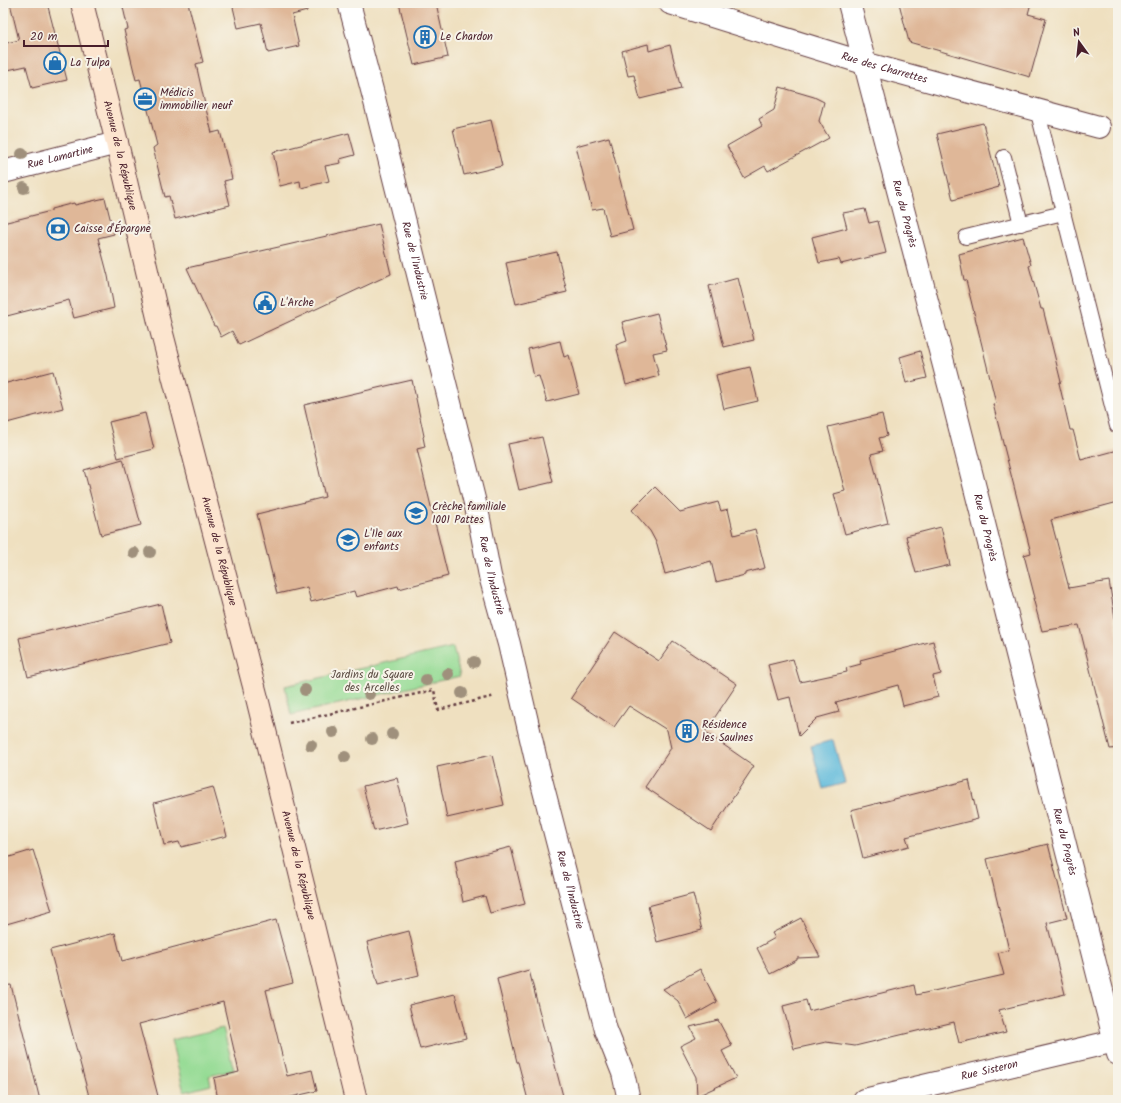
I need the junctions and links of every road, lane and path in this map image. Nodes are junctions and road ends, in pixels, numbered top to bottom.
1 (82, 3) edge
2 (349, 3) edge
3 (670, 3) edge
4 (849, 3) edge
5 (864, 63) junction
6 (1037, 109) junction
7 (1099, 127) dead end
8 (117, 143) junction
9 (1004, 157) dead end
10 (3, 172) edge
11 (1063, 213) junction
12 (1021, 224) junction
13 (966, 237) dead end
14 (1117, 426) edge
15 (496, 696) dead end
16 (289, 724) dead end
17 (1117, 1048) edge
18 (356, 1100) edge
19 (629, 1100) edge
20 (864, 1100) edge

1 - 8 street, Avenue de la République
2 - 19 street, Rue de l'Industrie
3 - 5 street, Rue des Charrettes
4 - 5 street, Rue du Progrès
5 - 6 street, Rue des Charrettes
5 - 17 street, Rue du Progrès
6 - 7 street, Rue des Charrettes
6 - 11 lane
8 - 10 street, Rue Lamartine
8 - 18 street, Avenue de la République
9 - 12 lane
11 - 12 lane
11 - 14 lane
12 - 13 lane
15 - 16 path
17 - 20 street, Rue Sisteron

